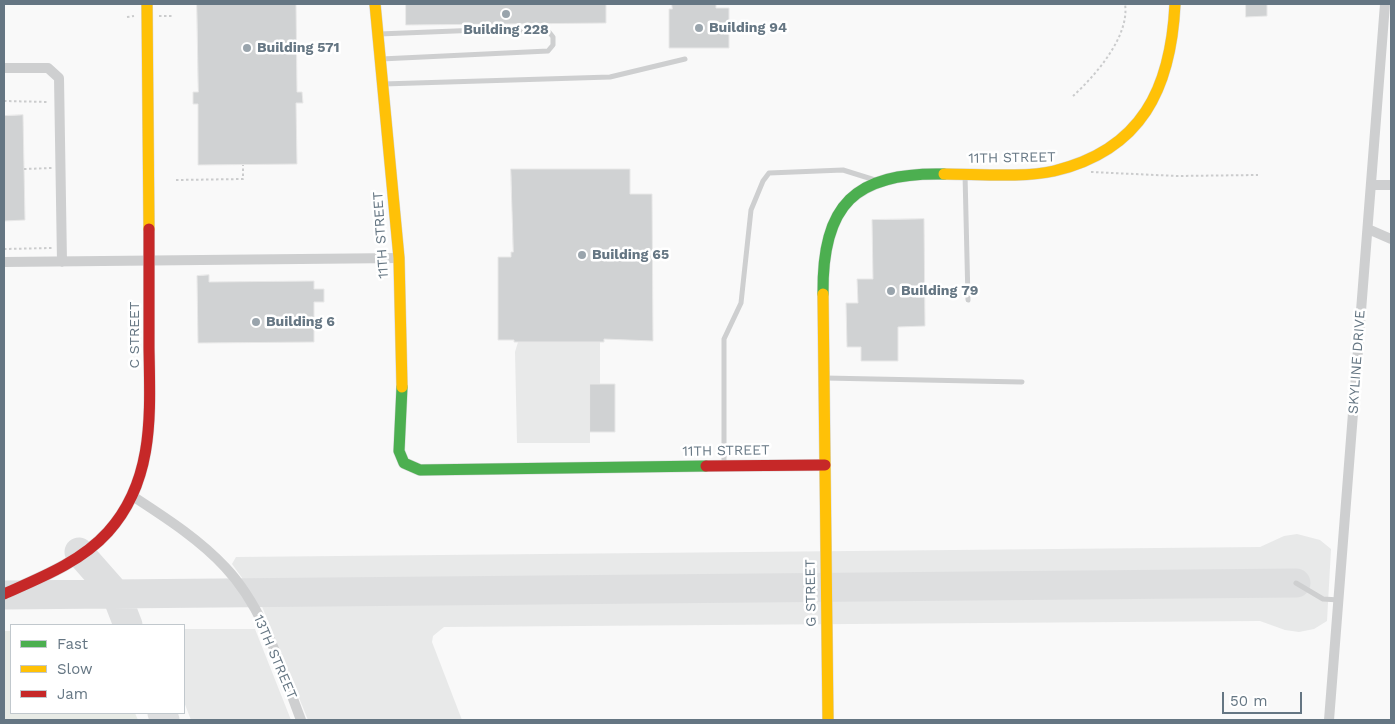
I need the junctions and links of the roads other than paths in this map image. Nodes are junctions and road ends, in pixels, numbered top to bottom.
1 (147, 4) edge
2 (376, 4) edge
3 (1175, 4) edge
4 (1385, 4) edge
5 (378, 34) junction
6 (380, 59) junction
7 (685, 59) dead end
8 (4, 68) edge
9 (383, 84) junction
10 (965, 174) junction
11 (879, 181) junction
12 (1371, 185) junction
13 (1391, 185) edge
14 (1368, 228) junction
15 (1391, 239) edge
16 (398, 258) junction
17 (149, 260) junction
18 (4, 262) edge
19 (62, 262) junction
20 (968, 300) dead end
21 (824, 378) junction
22 (1022, 382) dead end
23 (825, 465) junction
24 (724, 466) junction
25 (134, 497) junction
26 (1296, 583) dead end
27 (4, 594) edge
28 (1339, 600) junction
29 (301, 720) edge
30 (828, 720) edge
31 (1330, 720) edge

1 - 17 street, C STREET
2 - 5 street, 11TH STREET
3 - 10 street, 11TH STREET
4 - 12 street, SKYLINE DRIVE
5 - 6 street, 11TH STREET
5 - 6 lane
6 - 9 street, 11TH STREET
7 - 9 lane
8 - 19 street
9 - 16 street, 11TH STREET
10 - 11 street, 11TH STREET
10 - 20 lane
11 - 21 street, 11TH STREET
11 - 24 lane
12 - 13 street
12 - 14 street, SKYLINE DRIVE
14 - 15 street
14 - 28 street, SKYLINE DRIVE
16 - 17 street
16 - 24 street, 11TH STREET
17 - 19 street
17 - 25 street, C STREET
18 - 19 street
21 - 22 lane
21 - 23 street, 11TH STREET
23 - 24 street, 11TH STREET
23 - 30 street, G STREET
25 - 27 street, C STREET
25 - 29 street, 13TH STREET
26 - 28 lane
28 - 31 street, SKYLINE DRIVE

